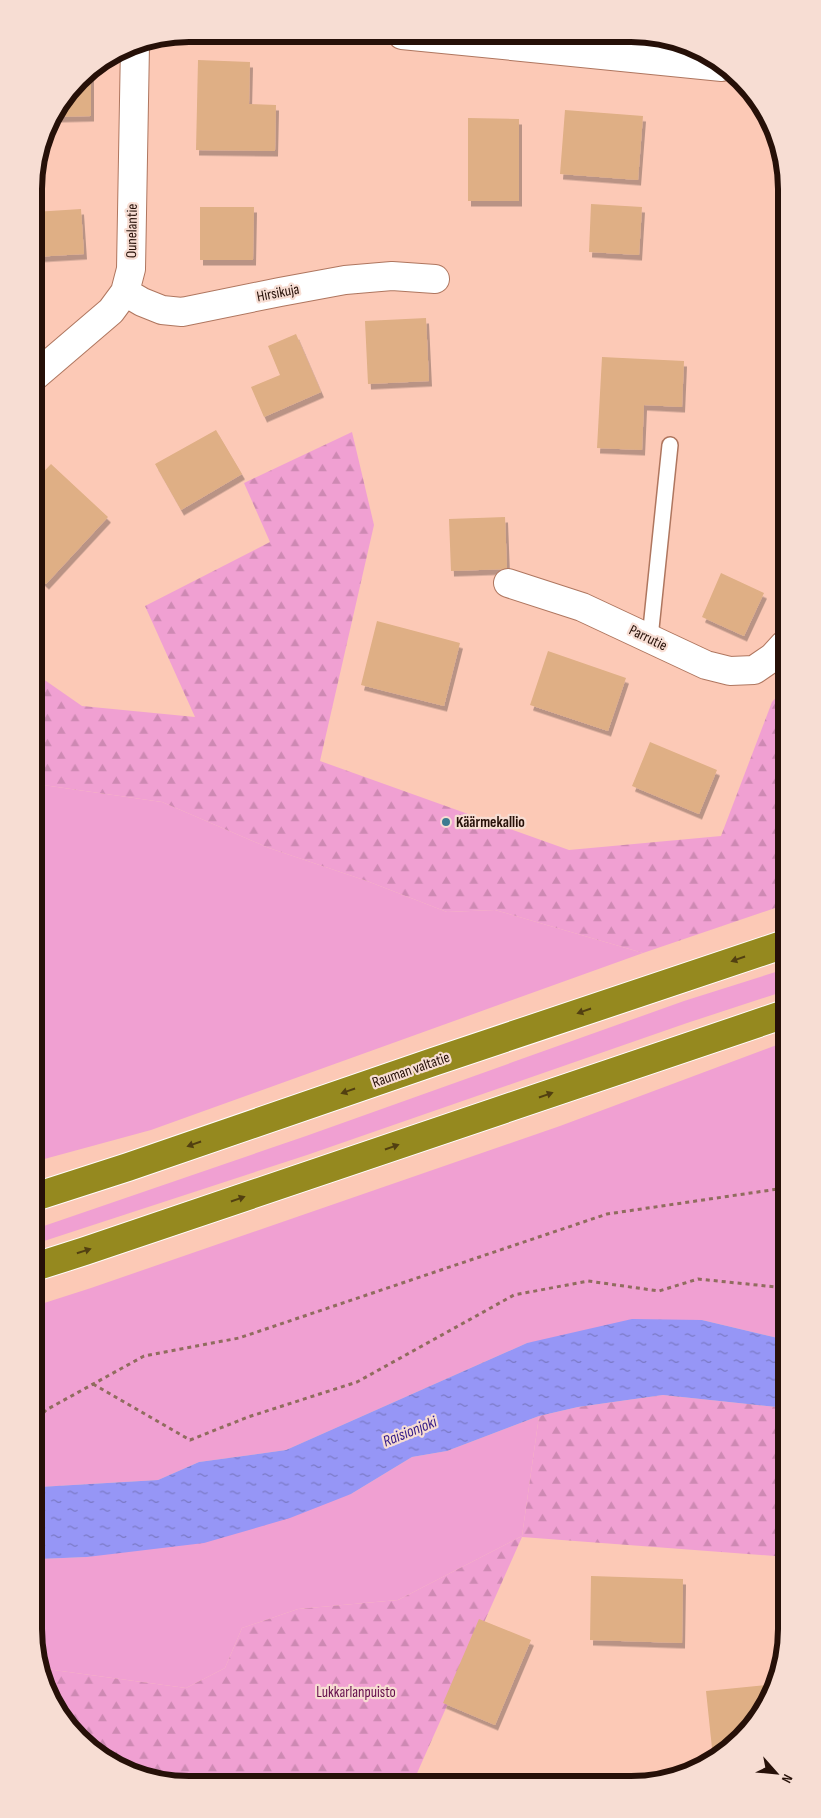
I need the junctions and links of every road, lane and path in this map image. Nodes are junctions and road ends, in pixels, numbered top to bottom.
1 (476, 42) edge
2 (135, 53) edge
3 (708, 64) edge
4 (435, 278) dead end
5 (125, 292) junction
6 (43, 369) edge
7 (670, 445) dead end
8 (508, 583) dead end
9 (650, 638) junction
10 (778, 652) edge
11 (778, 946) edge
12 (778, 1016) edge
13 (778, 1189) edge
14 (42, 1195) edge
15 (42, 1265) edge
16 (778, 1287) edge
17 (94, 1384) junction
18 (42, 1414) edge

1 - 3 street
2 - 5 street, Ounelantie
4 - 5 street, Hirsikuja
5 - 6 street, Ounelantie
7 - 9 lane
8 - 9 street, Parrutie
9 - 10 street, Parrutie
11 -> 14 highway, Rauman valtatie
15 -> 12 highway
13 - 17 path
16 - 17 path
17 - 18 path

